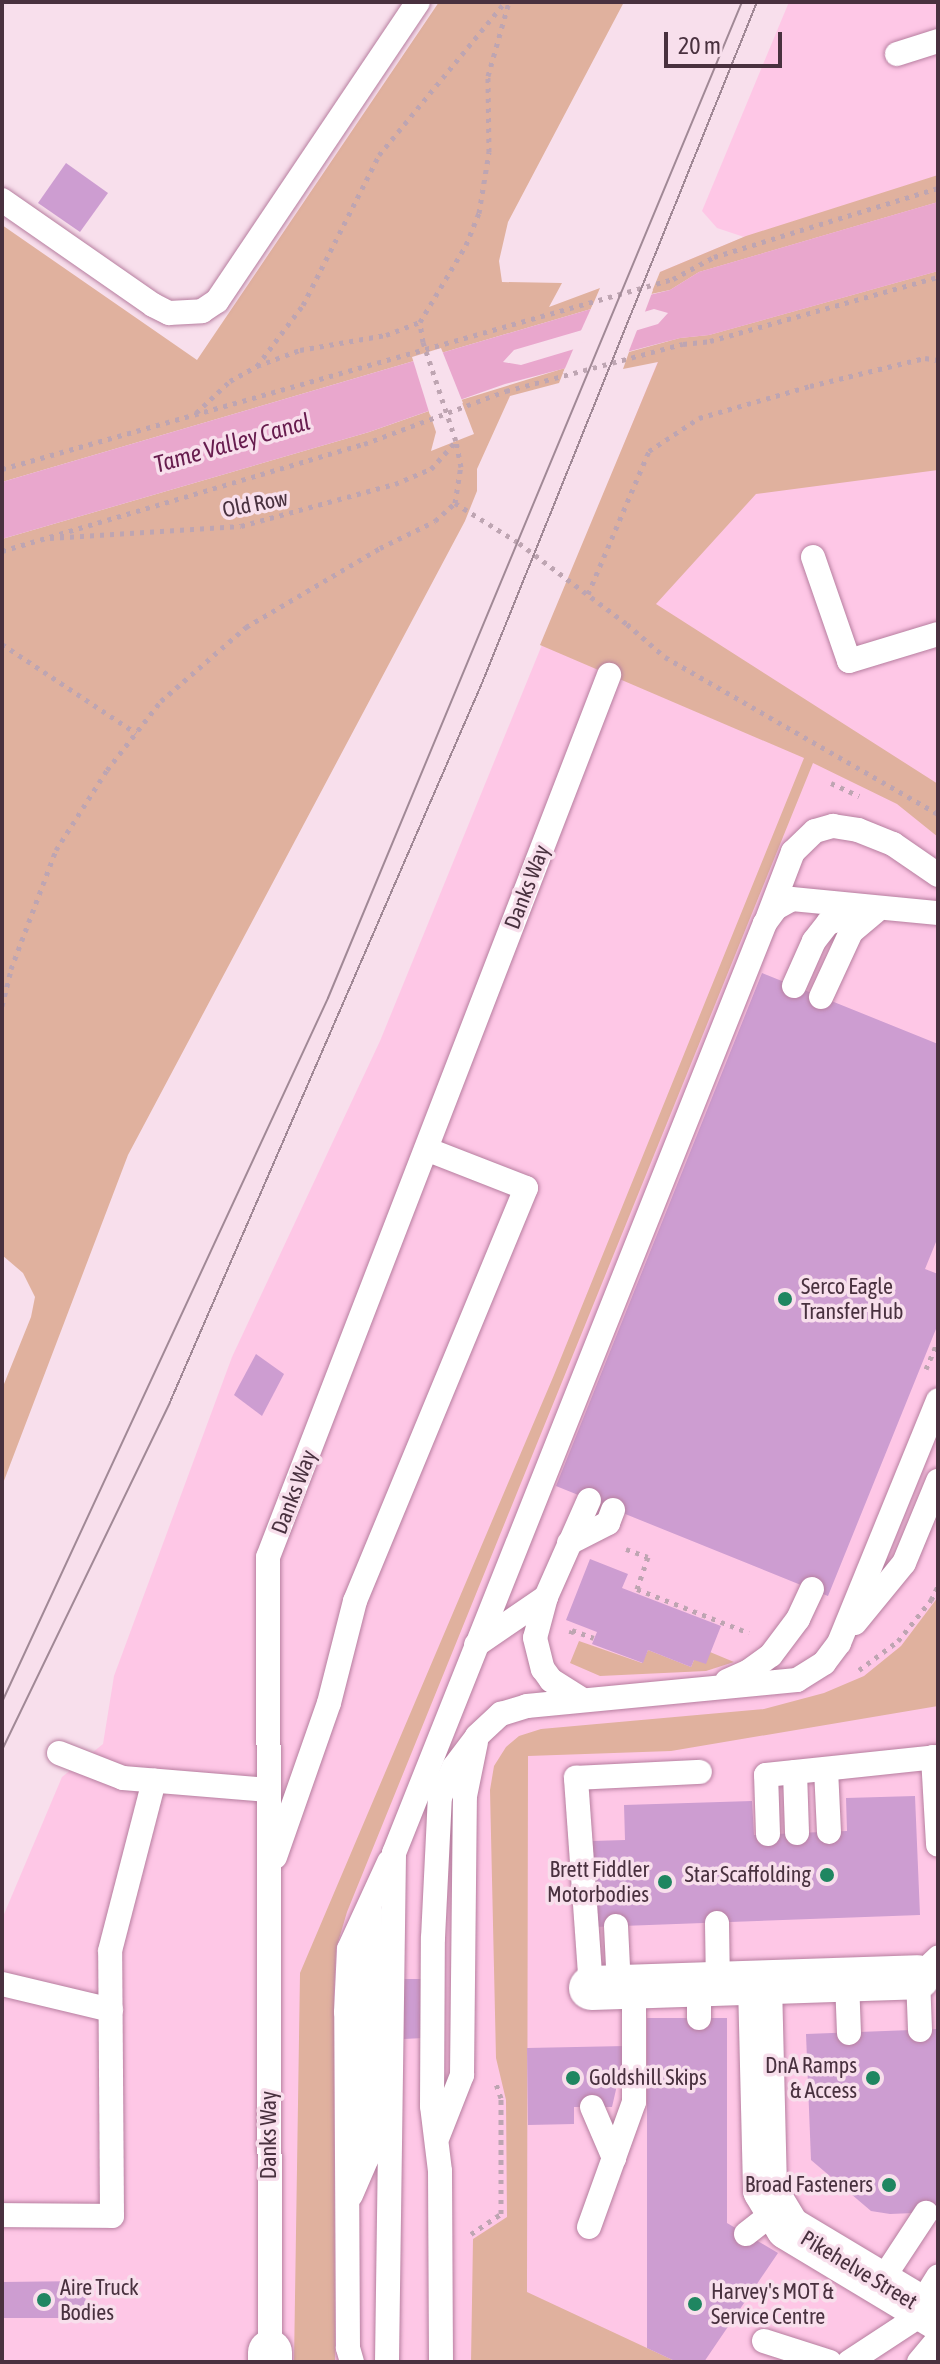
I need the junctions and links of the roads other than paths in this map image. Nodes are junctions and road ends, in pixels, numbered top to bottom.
1 (418, 2) edge
2 (938, 41) edge
3 (897, 54) dead end
4 (2, 200) edge
5 (813, 557) dead end
6 (938, 634) edge
7 (609, 675) dead end
8 (938, 875) edge
9 (881, 907) junction
10 (938, 913) edge
11 (765, 923) junction
12 (794, 986) dead end
13 (821, 997) dead end
14 (426, 1149) junction
15 (938, 1400) edge
16 (938, 1481) edge
17 (589, 1500) dead end
18 (613, 1510) dead end
19 (569, 1543) junction
20 (812, 1589) dead end
21 (546, 1597) junction
22 (476, 1645) junction
23 (836, 1646) junction
24 (712, 1688) junction
25 (581, 1699) junction
26 (59, 1753) dead end
27 (936, 1757) edge
28 (826, 1769) junction
29 (700, 1772) dead end
30 (795, 1772) junction
31 (154, 1781) junction
32 (269, 1790) junction
33 (829, 1832) dead end
34 (797, 1833) dead end
35 (768, 1834) dead end
36 (938, 1845) edge
37 (394, 1853) junction
38 (269, 1874) junction
39 (717, 1923) dead end
40 (616, 1926) dead end
41 (847, 1981) junction
42 (2, 1984) edge
43 (614, 1988) junction
44 (719, 1993) junction
45 (927, 1996) edge
46 (111, 2010) junction
47 (849, 2033) dead end
48 (592, 2107) dead end
49 (614, 2158) junction
50 (926, 2213) dead end
51 (2, 2215) edge
52 (589, 2227) dead end
53 (880, 2283) junction
54 (932, 2310) edge
55 (764, 2341) dead end
56 (270, 2357) edge
57 (352, 2362) edge
58 (387, 2362) edge
59 (441, 2362) edge
60 (830, 2362) edge
61 (849, 2362) edge
62 (919, 2362) edge

1 - 4 lane
2 - 3 lane
5 - 6 lane
7 - 14 lane, Danks Way
8 - 11 lane
9 - 10 lane
9 - 11 lane
9 - 12 lane
9 - 13 lane
11 - 22 lane
14 - 32 lane, Danks Way
14 - 38 lane
15 - 23 lane
16 - 23 lane
17 - 19 lane
18 - 19 lane
19 - 21 lane
20 - 24 lane
21 - 22 lane
21 - 25 lane
22 - 37 lane
23 - 24 lane
24 - 25 lane
25 - 59 lane
26 - 31 lane
27 - 28 lane
27 - 36 lane
28 - 30 lane
28 - 33 lane
29 - 43 lane
30 - 34 lane
30 - 35 lane
31 - 32 lane
31 - 46 lane
32 - 38 lane, Danks Way
37 - 57 lane
37 - 58 lane
38 - 56 lane, Danks Way
39 - 44 lane
40 - 43 lane
41 - 44 street
41 - 45 street
41 - 47 lane
42 - 46 lane
43 - 44 street
43 - 49 lane
44 - 53 street, Pikehelve Street
46 - 51 lane
48 - 49 lane
49 - 52 lane
50 - 53 lane
53 - 54 street, Pikehelve Street
54 - 61 lane
54 - 62 lane
55 - 60 lane

